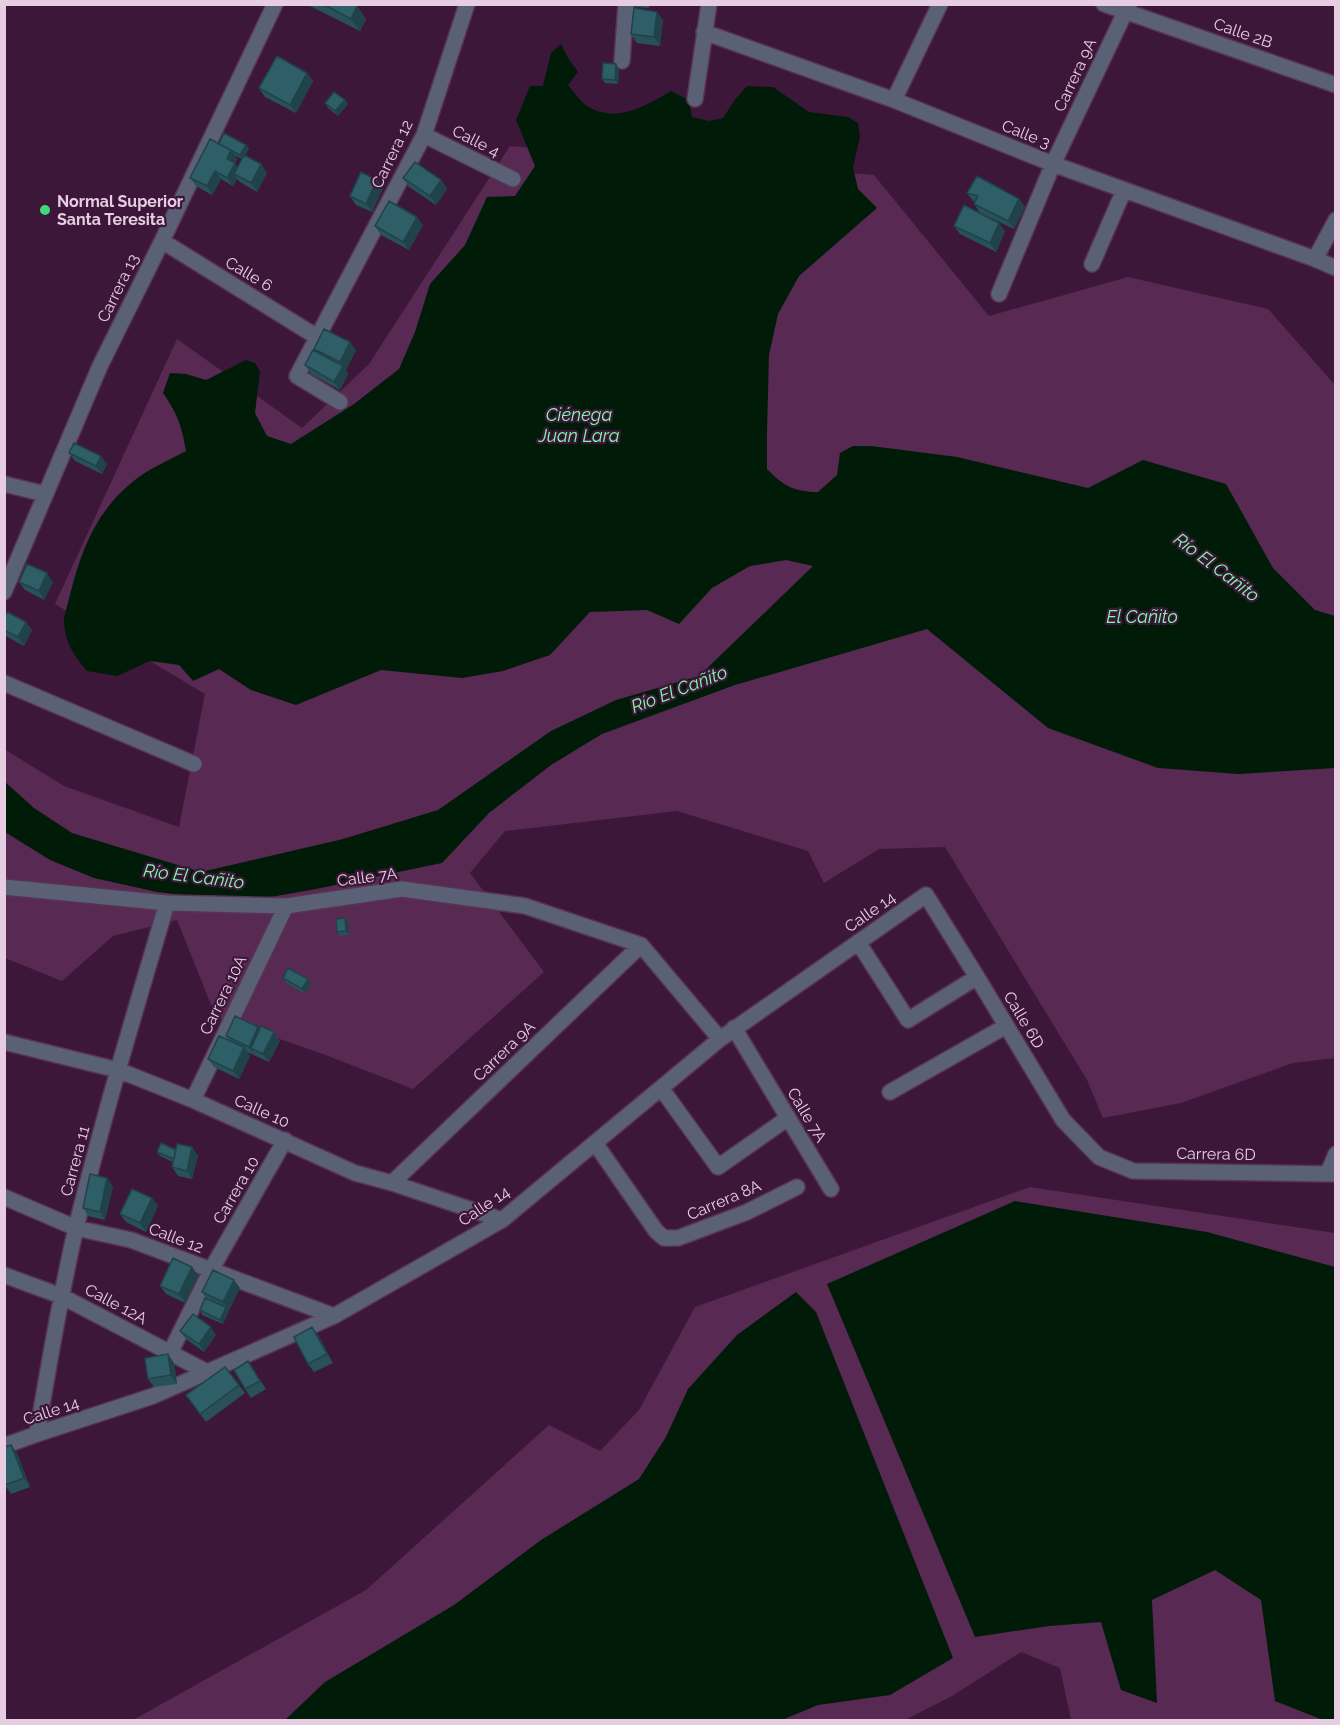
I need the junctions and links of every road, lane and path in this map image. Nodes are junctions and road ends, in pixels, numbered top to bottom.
1 (274, 4) edge
2 (467, 4) edge
3 (626, 4) edge
4 (709, 4) edge
5 (940, 4) edge
6 (1104, 4) edge
7 (1127, 8) edge
8 (704, 32) junction
9 (622, 61) dead end
10 (1335, 84) edge
11 (695, 99) dead end
12 (894, 100) junction
13 (424, 135) junction
14 (1053, 164) junction
15 (513, 179) dead end
16 (1124, 190) junction
17 (1335, 220) edge
18 (162, 241) junction
19 (1315, 259) junction
20 (1092, 264) dead end
21 (1335, 268) edge
22 (999, 294) dead end
23 (317, 337) junction
24 (340, 402) dead end
25 (4, 484) edge
26 (45, 494) junction
27 (4, 592) edge
28 (4, 683) edge
29 (194, 764) dead end
30 (4, 887) edge
31 (926, 895) joint
32 (167, 903) junction
33 (286, 906) junction
34 (858, 942) junction
35 (641, 945) junction
36 (977, 977) junction
37 (1006, 1026) junction
38 (734, 1028) junction
39 (720, 1039) junction
40 (6, 1046) edge
41 (118, 1070) junction
42 (661, 1088) junction
43 (890, 1092) dead end
44 (193, 1100) junction
45 (788, 1118) junction
46 (285, 1140) junction
47 (595, 1143) junction
48 (1335, 1154) edge
49 (1099, 1157) joint
50 (1332, 1174) edge
51 (392, 1183) junction
52 (797, 1187) dead end
53 (831, 1189) dead end
54 (4, 1197) edge
55 (502, 1220) junction
56 (76, 1228) junction
57 (211, 1270) junction
58 (4, 1275) edge
59 (61, 1296) junction
60 (334, 1316) junction
61 (170, 1353) junction
62 (207, 1372) junction
63 (37, 1434) junction
64 (4, 1446) edge

1 - 18 street, Carrera 13
2 - 13 street, Carrera 12
3 - 9 street
4 - 8 street
5 - 12 street
6 - 7 street, Calle 2B
7 - 10 street, Calle 2B
7 - 14 street, Carrera 9A
8 - 11 street
8 - 12 street, Calle 3
12 - 14 street, Calle 3
13 - 15 street, Calle 4
13 - 23 street, Carrera 12
14 - 16 street, Calle 3
14 - 22 street, Carrera 9A
16 - 19 street, Calle 3
16 - 20 street
17 - 19 street
18 - 23 street, Calle 6
18 - 26 street, Carrera 13
19 - 21 street, Calle 3
23 - 24 street, Carrera 12
25 - 26 street
26 - 27 street, Carrera 13
28 - 29 street
30 - 32 street, Calle 7A
31 - 34 street, Calle 14
31 - 36 street, Calle 6D
32 - 33 street, Calle 7A
32 - 41 street, Carrera 11
33 - 35 street, Calle 7A
33 - 44 street, Carrera 10A
34 - 36 street
34 - 38 street, Calle 14
35 - 39 street
35 - 51 street, Carrera 9A
36 - 37 street, Calle 6D
37 - 43 street
37 - 49 street, Calle 6D
38 - 39 street, Calle 14
38 - 45 street, Calle 7A
39 - 42 street, Calle 14
40 - 41 street, Calle 10
41 - 44 street, Calle 10
41 - 56 street, Carrera 11
42 - 45 street
42 - 47 street, Calle 14
44 - 46 street, Calle 10
45 - 53 street, Calle 7A
46 - 51 street, Calle 10
46 - 57 street, Carrera 10
47 - 52 street, Carrera 8A
47 - 55 street, Calle 14
48 - 50 street
49 - 50 street, Carrera 6D
51 - 55 street, Calle 10
54 - 56 street, Calle 12
55 - 60 street, Calle 14
56 - 57 street, Calle 12
56 - 59 street, Carrera 11
57 - 60 street, Calle 12
57 - 61 street, Carrera 10
58 - 59 street, Calle 12A
59 - 61 street, Calle 12A
59 - 63 street, Carrera 11
60 - 62 street, Calle 14
61 - 62 street, Calle 12A
62 - 63 street, Calle 14
63 - 64 street, Calle 14

